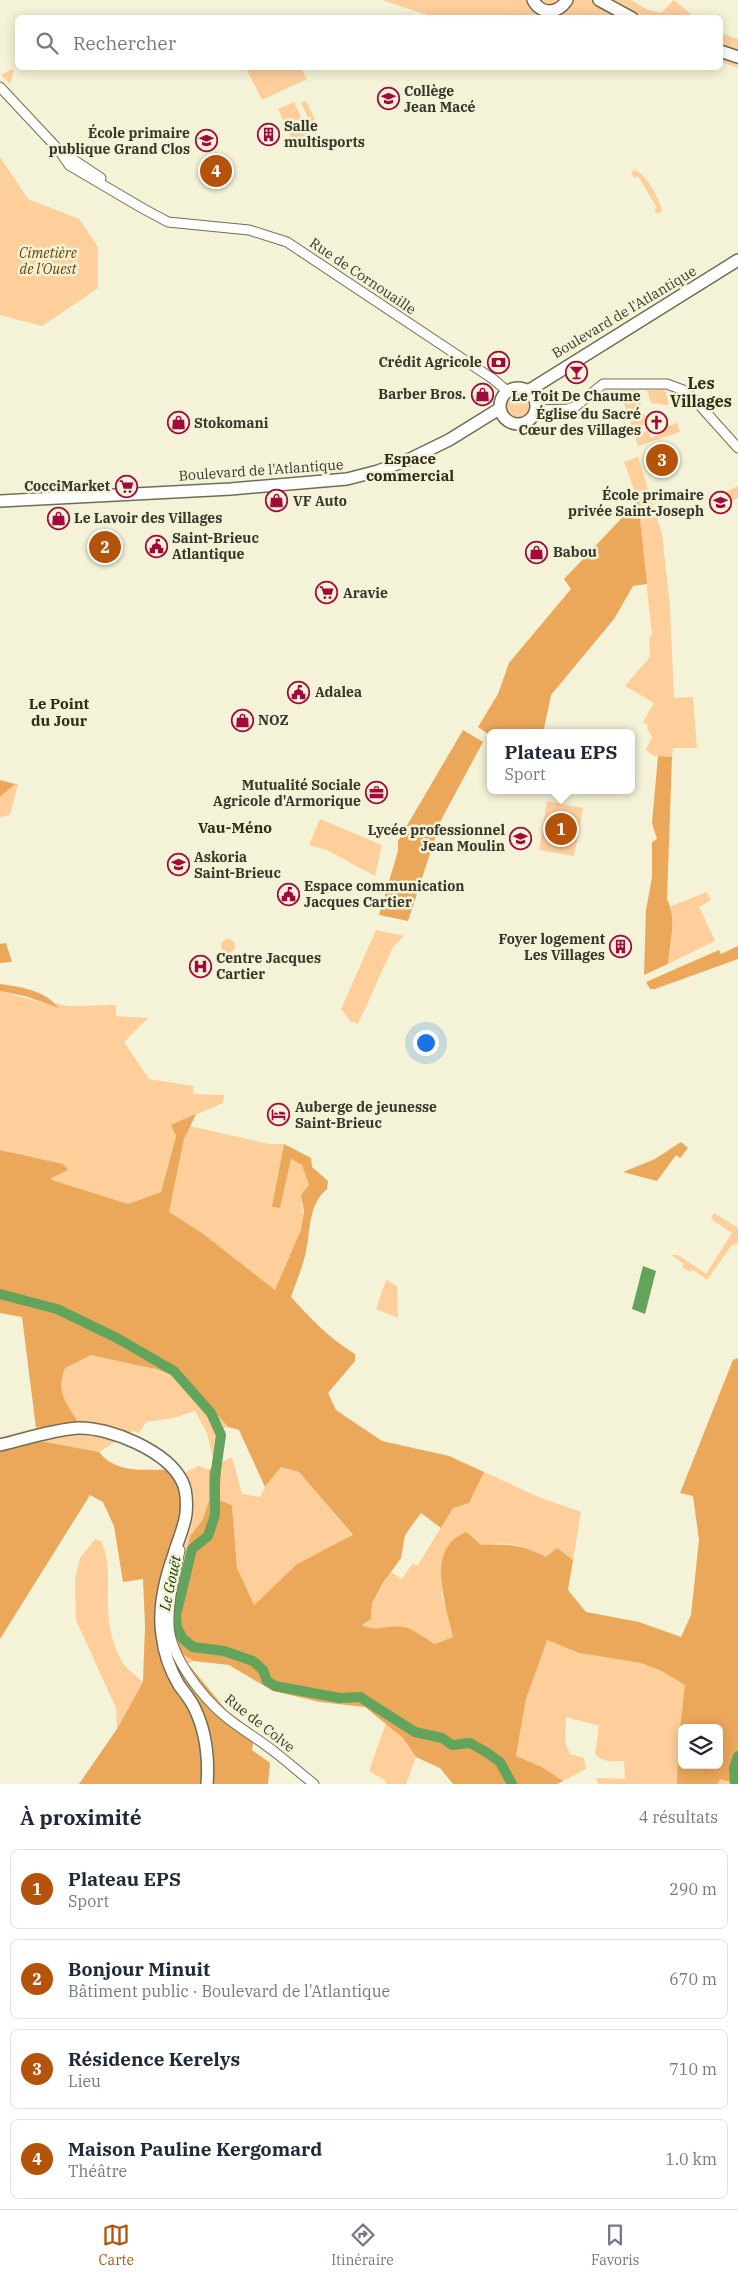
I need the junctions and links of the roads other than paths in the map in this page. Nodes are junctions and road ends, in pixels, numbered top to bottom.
1 (533, 0) edge
2 (567, 0) edge
3 (599, 0) edge
4 (626, 15) edge
5 (723, 52) edge
6 (738, 56) edge
7 (0, 87) edge
8 (738, 260) edge
9 (507, 391) junction
10 (528, 391) junction
11 (499, 409) junction
12 (536, 410) junction
13 (738, 448) edge
14 (0, 501) edge
15 (0, 1445) edge
16 (179, 1538) junction
17 (207, 1784) edge
18 (314, 1784) edge

1 - 2 main road
3 - 4 main road
5 - 6 main road
7 - 9 street, Rue de Cornouaille
8 - 10 main road, Boulevard de l'Atlantique
9 - 10 main road
9 - 11 main road
10 - 12 main road
11 - 12 main road
11 - 14 main road, Boulevard de l'Atlantique
12 - 13 street
15 - 16 main road
16 - 17 main road
16 - 18 street, Rue de Colve

